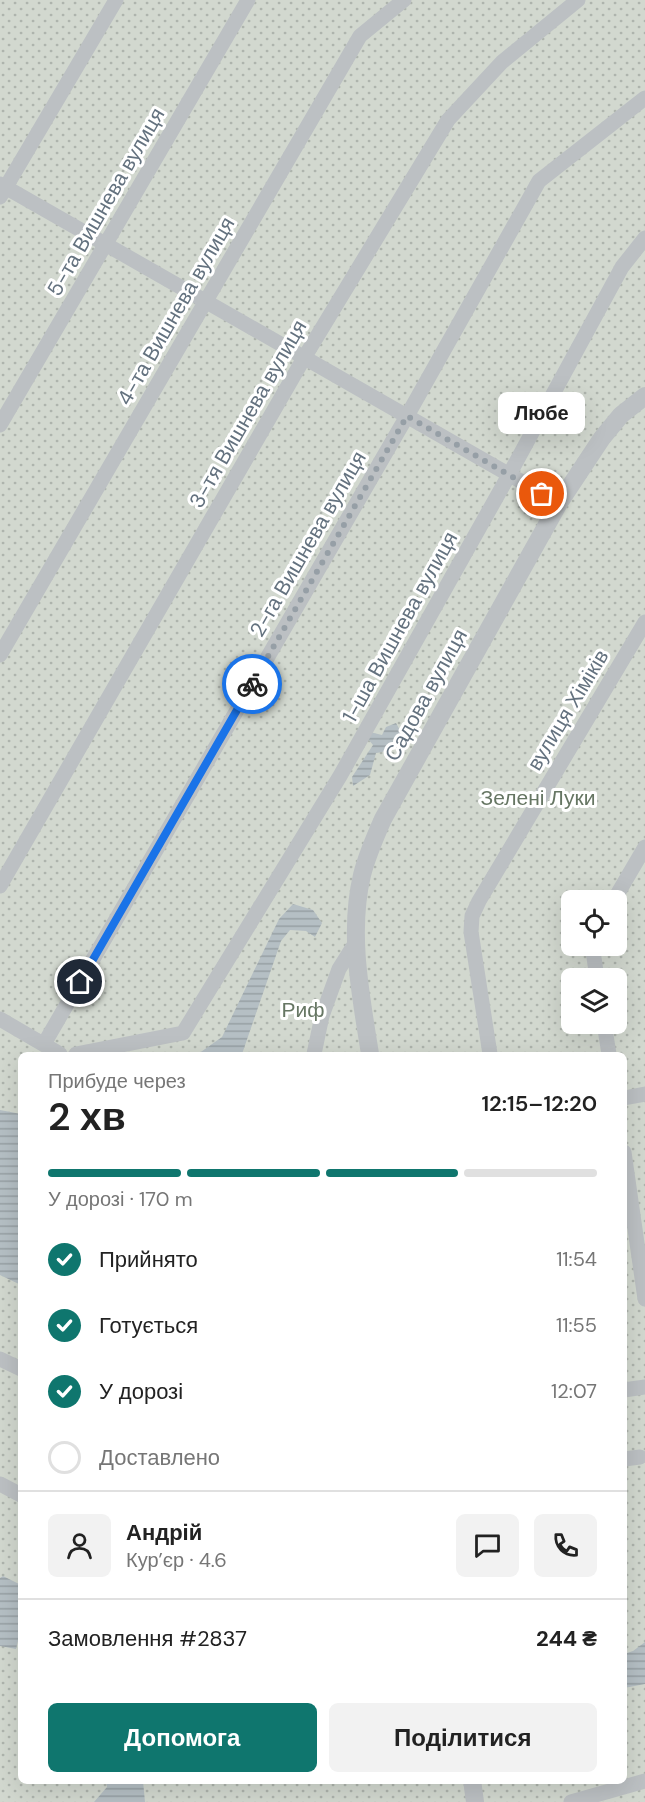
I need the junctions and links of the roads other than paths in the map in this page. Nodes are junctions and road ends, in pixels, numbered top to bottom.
1 (116, 0) edge
2 (248, 0) edge
3 (404, 0) edge
4 (578, 0) edge
5 (645, 98) edge
6 (2, 189) edge
7 (645, 238) edge
8 (106, 244) junction
9 (206, 301) junction
10 (304, 358) junction
11 (645, 396) edge
12 (407, 416) junction
13 (0, 425) edge
14 (509, 475) junction
15 (559, 503) junction
16 (645, 621) edge
17 (0, 655) edge
18 (645, 847) edge
19 (0, 886) edge
20 (620, 890) edge
21 (356, 942) junction
22 (0, 1019) edge
23 (606, 1034) edge
24 (44, 1044) junction
25 (57, 1052) edge
26 (86, 1052) edge
27 (314, 1052) edge
28 (370, 1052) edge
29 (490, 1052) edge
30 (609, 1052) edge
31 (645, 1095) edge
32 (627, 1098) edge
33 (627, 1173) edge
34 (645, 1299) edge
35 (0, 1359) edge
36 (18, 1368) edge
37 (645, 1387) edge
38 (627, 1390) edge
39 (640, 1457) dead end
40 (627, 1459) edge
41 (0, 1484) edge
42 (18, 1493) edge
43 (645, 1781) edge
44 (473, 1784) edge
45 (475, 1802) edge
46 (571, 1802) edge

1 - 6 street
2 - 8 street, 5-та Вишнева вулиця
3 - 9 street, 4-та Вишнева вулиця
4 - 10 street, 3-тя Вишнева вулиця
5 - 12 street, 2-га Вишнева вулиця
6 - 8 street
7 - 14 street, 1-ша Вишнева вулиця
8 - 9 street
8 - 13 street, 5-та Вишнева вулиця
9 - 10 street
9 - 17 street, 4-та Вишнева вулиця
10 - 12 street
10 - 19 street, 3-тя Вишнева вулиця
11 - 15 street, Садова вулиця
12 - 14 street
12 - 24 street, 2-га Вишнева вулиця
14 - 15 street
14 - 26 street, 1-ша Вишнева вулиця
15 - 21 street, Садова вулиця
16 - 29 street, вулиця Хіміків
18 - 20 street
21 - 27 street
21 - 28 street, Садова вулиця
22 - 24 street
23 - 30 street
24 - 25 street
31 - 32 street
33 - 34 street
35 - 36 street
37 - 38 street
39 - 40 street
41 - 42 street
43 - 46 street
44 - 45 street

